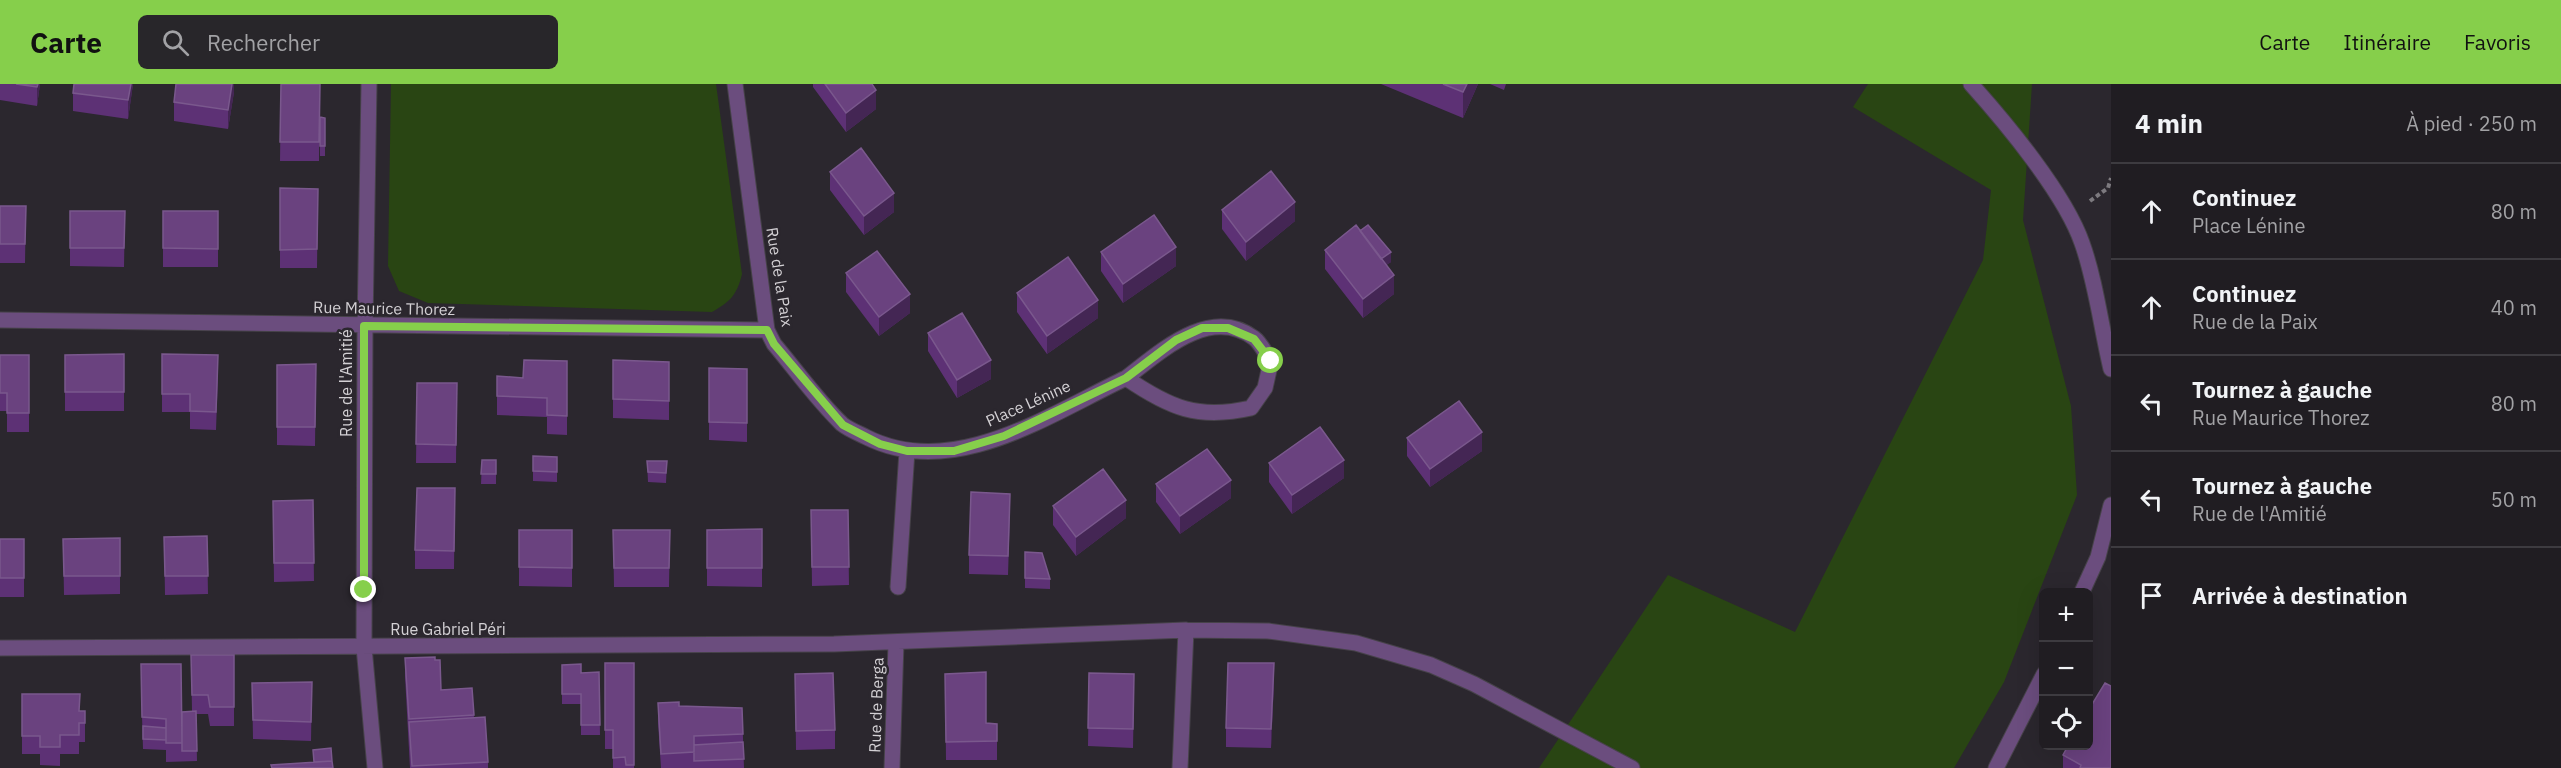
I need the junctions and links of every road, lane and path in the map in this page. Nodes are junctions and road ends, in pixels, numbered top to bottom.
1 (369, 84) edge
2 (735, 84) edge
3 (1971, 84) edge
4 (2111, 178) edge
5 (2070, 215) junction
6 (0, 320) edge
7 (364, 326) junction
8 (767, 330) junction
9 (2111, 369) edge
10 (1126, 378) junction
11 (907, 451) junction
12 (2111, 505) edge
13 (898, 587) dead end
14 (2084, 588) edge
15 (1186, 630) junction
16 (896, 643) junction
17 (364, 647) junction
18 (0, 648) edge
19 (2039, 682) edge
20 (375, 768) edge
21 (892, 768) edge
22 (1180, 768) edge
23 (1632, 768) edge
24 (1996, 768) edge

1 - 7 street, Rue de l'Amitié
2 - 8 street, Rue de la Paix
3 - 5 street
4 - 5 path
5 - 9 street
6 - 7 street, Rue Maurice Thorez
7 - 8 street, Rue Maurice Thorez
7 - 17 street, Rue de l'Amitié
8 - 11 street, Rue de la Paix
10 - 10 street, Place Lénine
10 - 11 street, Place Lénine
11 - 13 street
12 - 14 street
15 - 16 street, Rue Gabriel Péri
15 - 22 street
15 - 23 street, Rue Gabriel Péri
16 - 17 street, Rue Gabriel Péri
16 - 21 street, Rue de Berga
17 - 18 street, Rue Gabriel Péri
17 - 20 street, Rue de l'Amitié
19 - 24 street

